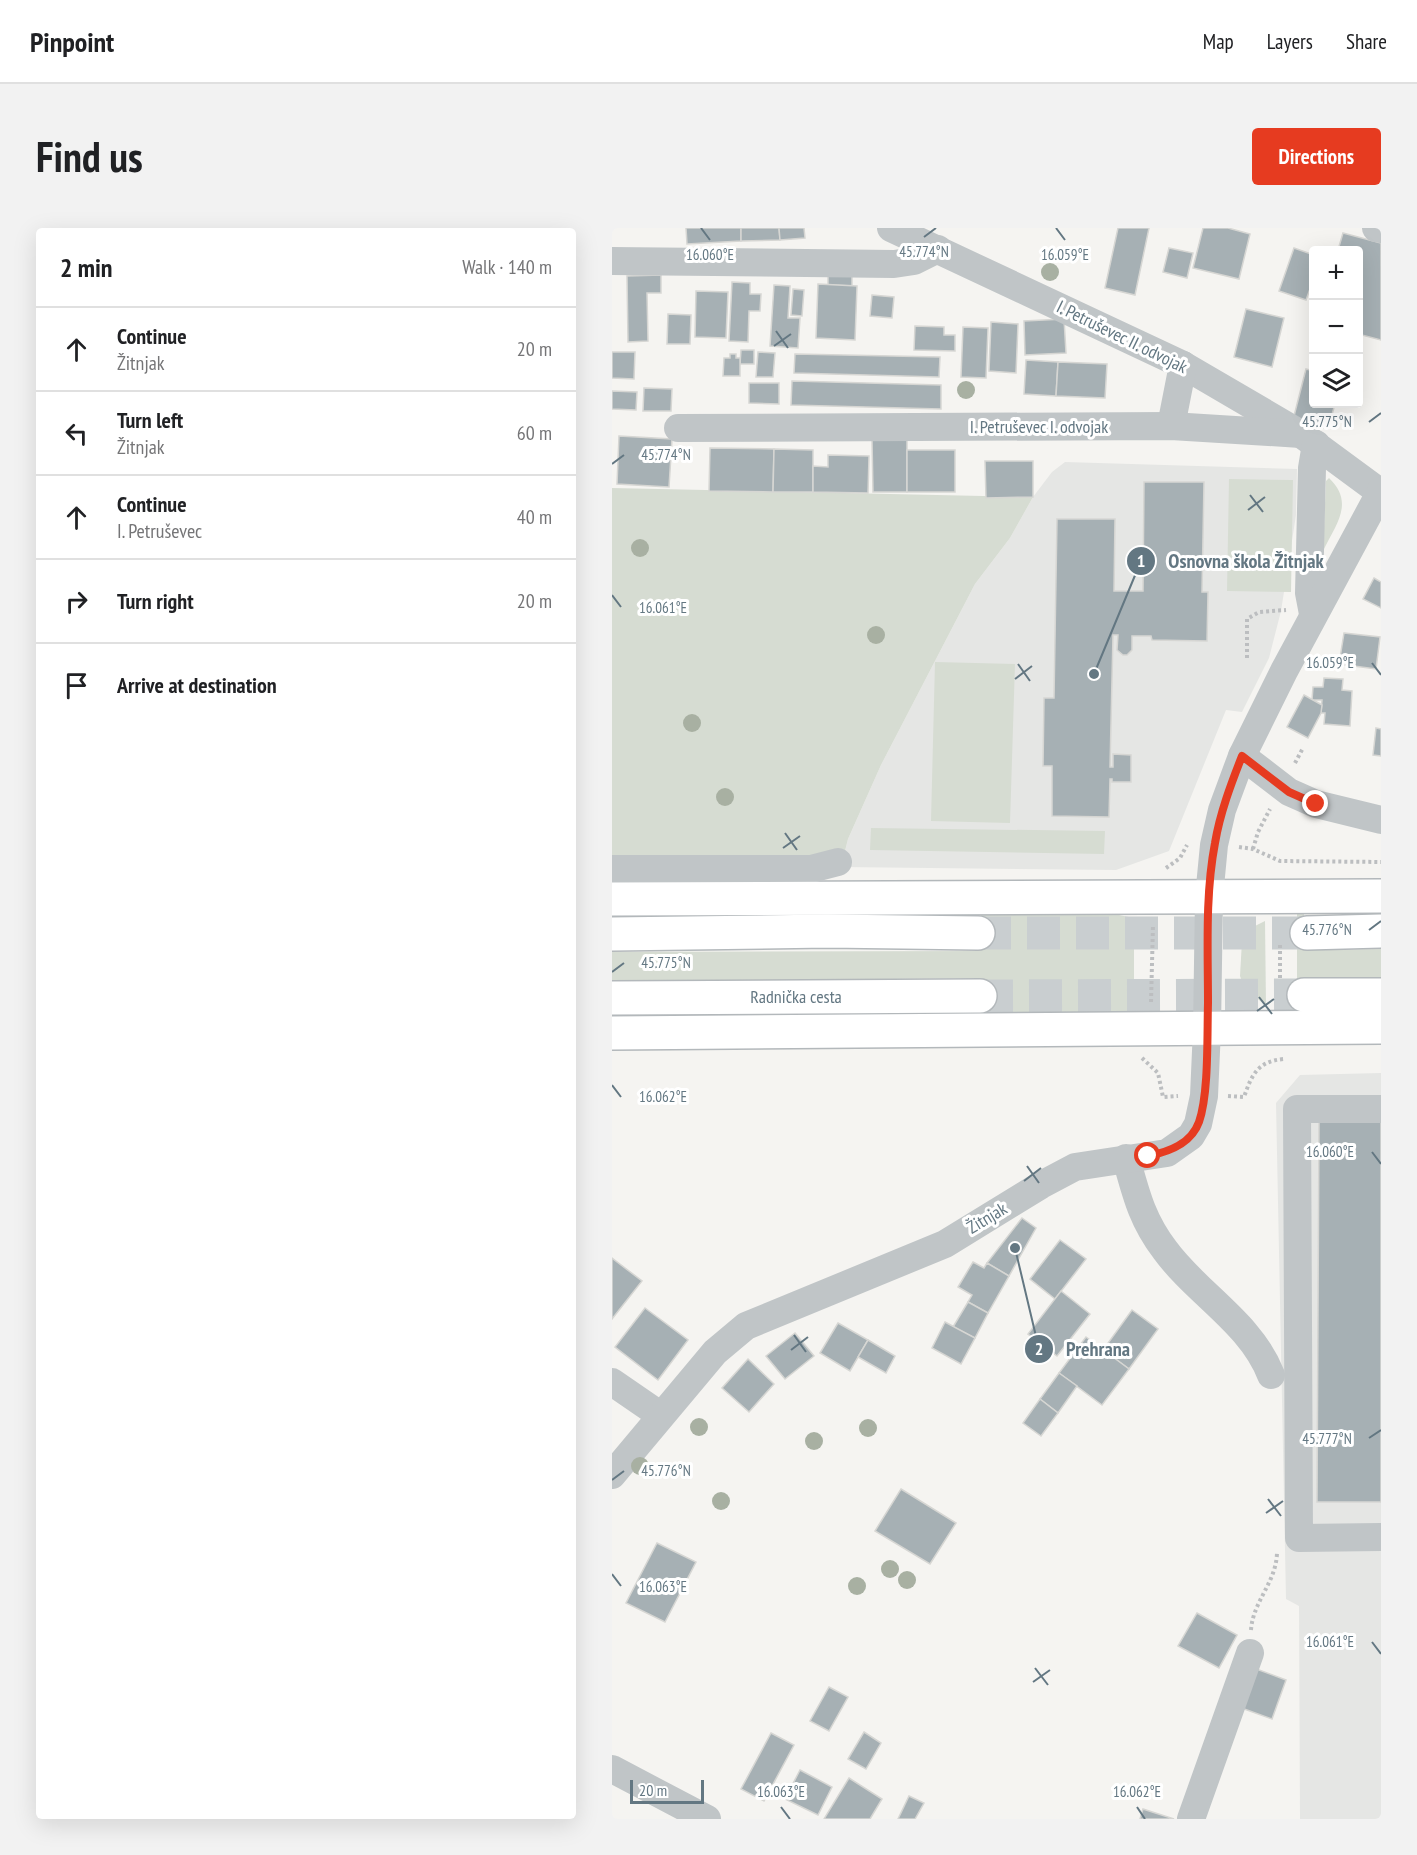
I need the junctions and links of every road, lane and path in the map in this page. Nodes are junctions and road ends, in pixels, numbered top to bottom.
1 (891, 228) edge
2 (1376, 228) edge
3 (1381, 230) edge
4 (938, 249) junction
5 (612, 261) edge
6 (1183, 365) junction
7 (1171, 426) junction
8 (678, 428) dead end
9 (1309, 439) junction
10 (1381, 492) edge
11 (1303, 611) junction
12 (1247, 658) dead end
13 (1242, 756) junction
14 (1381, 820) edge
15 (1190, 844) dead end
16 (1250, 848) dead end
17 (838, 862) dead end
18 (1381, 862) edge
19 (612, 869) edge
20 (1161, 871) dead end
21 (1381, 896) edge
22 (1209, 897) junction
23 (612, 899) edge
24 (1153, 927) dead end
25 (1381, 931) edge
26 (978, 933) tunnel mouth
27 (612, 934) edge
28 (1294, 936) joint
29 (1292, 990) joint
30 (1381, 994) edge
31 (980, 996) tunnel mouth
32 (612, 998) edge
33 (1151, 1005) dead end
34 (1381, 1027) edge
35 (1208, 1029) junction
36 (612, 1033) edge
37 (1145, 1059) dead end
38 (1292, 1059) dead end
39 (1170, 1096) dead end
40 (1237, 1097) dead end
41 (1381, 1108) edge
42 (1126, 1158) junction
43 (1271, 1375) dead end
44 (612, 1382) edge
45 (660, 1415) junction
46 (612, 1475) edge
47 (1381, 1537) edge
48 (1250, 1653) dead end
49 (612, 1769) edge
50 (707, 1819) edge
51 (1191, 1819) edge

1 - 4 street, I. Petruševec II. odvojak
2 - 3 street
4 - 5 street
4 - 6 street, I. Petruševec II. odvojak
6 - 7 street
6 - 9 street, I. Petruševec II. odvojak
7 - 8 street, I. Petruševec I. odvojak
7 - 9 street, I. Petruševec I. odvojak
9 - 10 street
9 - 11 street
10 - 11 street, Žitnjak
11 - 12 path
11 - 13 street, Žitnjak
13 - 14 street
13 - 22 street, Žitnjak
15 - 20 path
16 - 18 path
17 - 19 street
21 - 22 main road
22 - 23 main road
22 - 35 street, Žitnjak
24 - 33 path
25 - 28 main road
26 - 27 main road
28 - 29 path
29 - 30 main road
31 - 32 main road, Radnička cesta
34 - 35 main road
35 - 36 main road
35 - 42 street, Žitnjak
37 - 39 path
38 - 40 path
41 - 47 street
42 - 43 street
42 - 45 street, Žitnjak
44 - 45 street
45 - 46 street, Žitnjak
48 - 51 street
49 - 50 street

